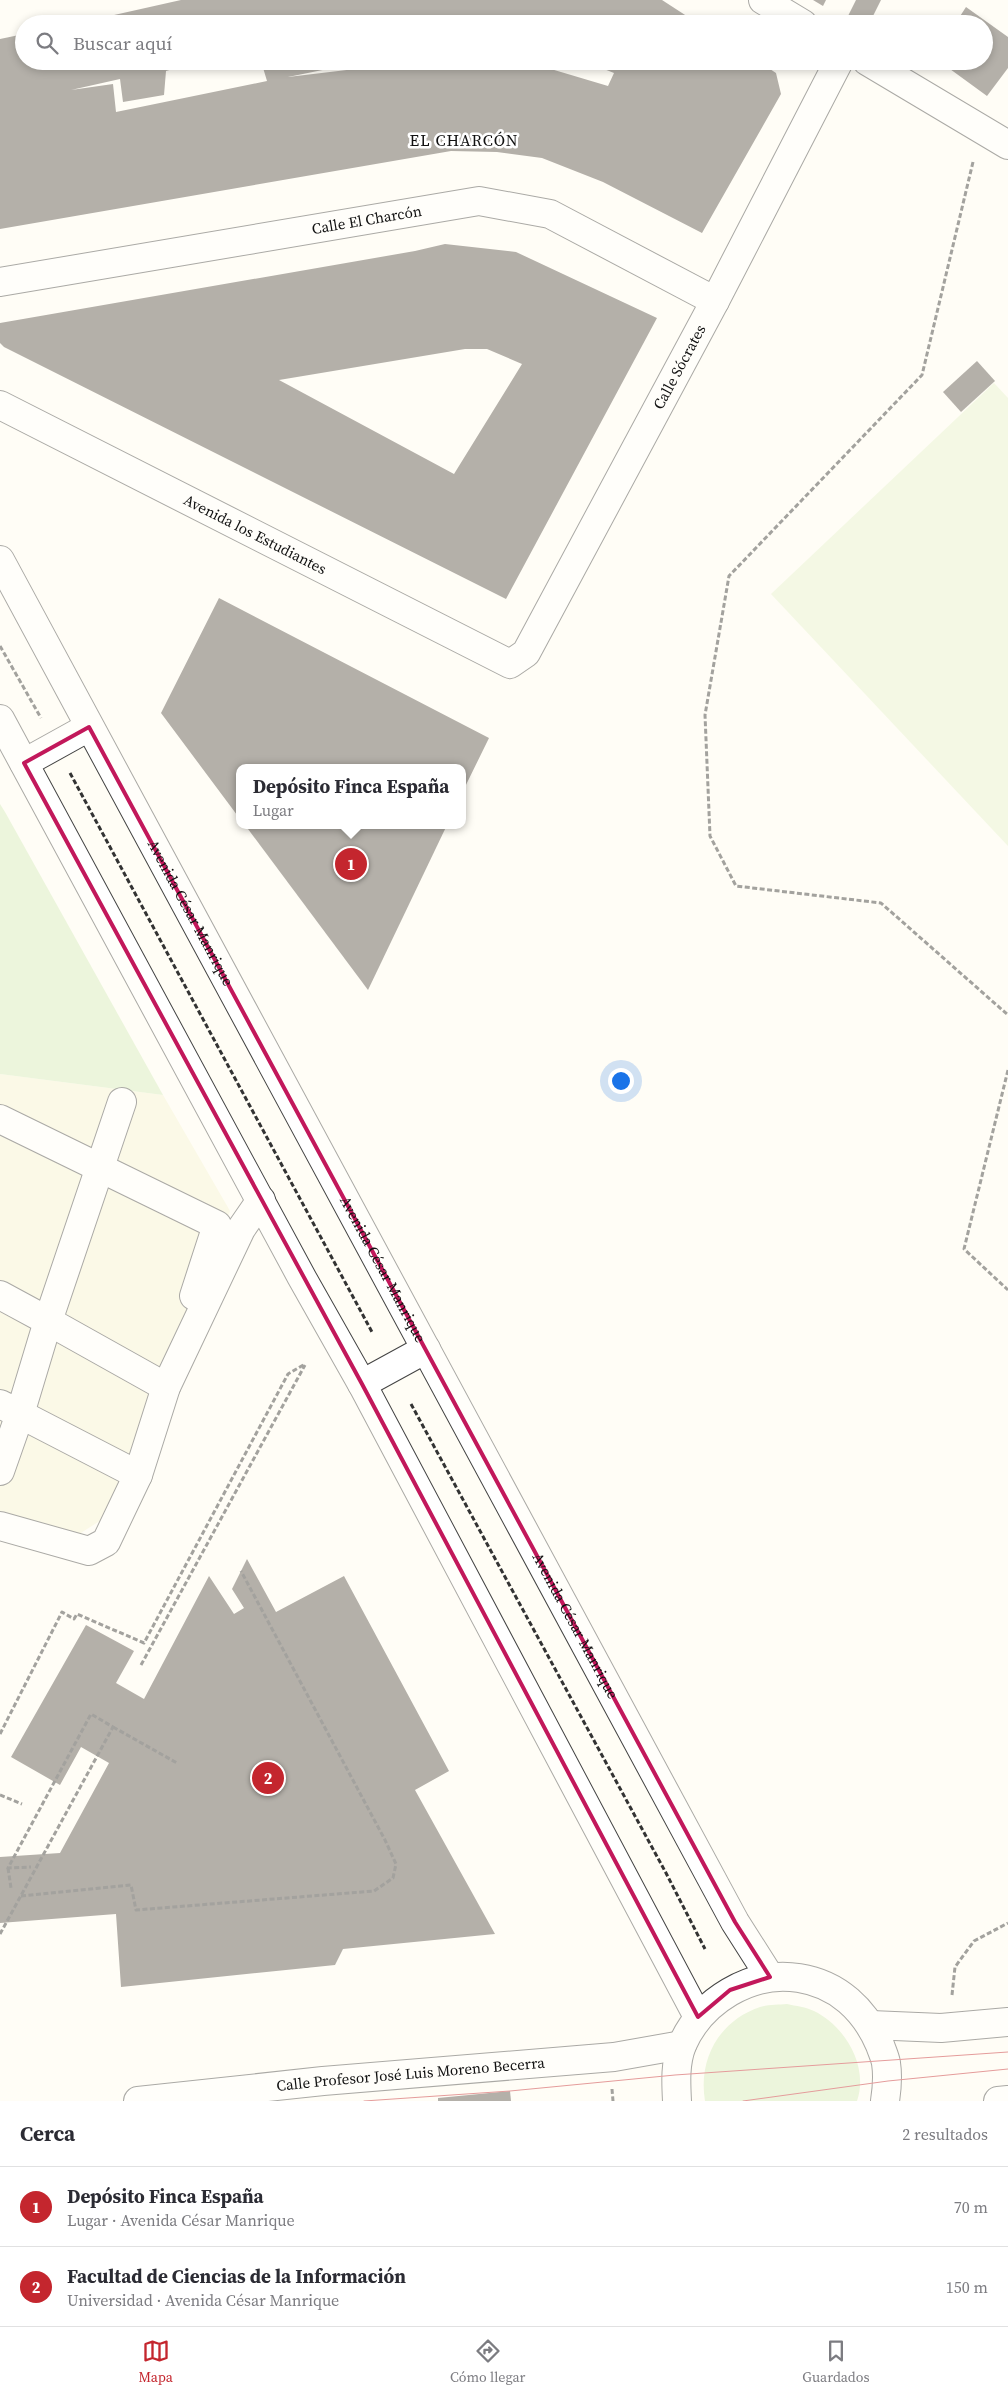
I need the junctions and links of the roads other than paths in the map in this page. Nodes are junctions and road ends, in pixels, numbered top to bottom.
1 (762, 0) edge
2 (788, 15) edge
3 (834, 70) edge
4 (883, 70) edge
5 (1008, 145) edge
6 (0, 282) edge
7 (715, 301) junction
8 (0, 405) edge
9 (0, 560) edge
10 (510, 664) joint
11 (0, 719) edge
12 (89, 726) junction
13 (24, 763) junction
14 (122, 1102) dead end
15 (0, 1119) edge
16 (99, 1166) junction
17 (261, 1200) junction
18 (0, 1296) edge
19 (48, 1321) junction
20 (195, 1327) junction
21 (426, 1349) junction
22 (362, 1384) junction
23 (166, 1387) junction
24 (10, 1409) edge
25 (0, 1470) edge
26 (138, 1475) junction
27 (0, 1526) edge
28 (770, 1977) junction
29 (698, 2017) junction
30 (1008, 2022) edge
31 (871, 2025) junction
32 (682, 2045) junction
33 (1008, 2100) edge
34 (138, 2101) edge
35 (677, 2101) edge
36 (885, 2101) edge
37 (998, 2101) edge

1 - 2 street
3 - 7 street, Calle Sócrates
4 - 5 street
6 - 7 street, Calle El Charcón
7 - 10 street, Calle Sócrates
8 - 10 street, Avenida los Estudiantes
9 - 12 street, Avenida César Manrique
11 - 13 street
12 - 13 street
12 - 21 street, Avenida César Manrique
13 - 17 street
14 - 16 street
15 - 16 street
16 - 19 street
16 - 20 street
17 - 20 street
17 - 22 street
18 - 19 street
19 - 23 street
19 - 24 street
20 - 23 street
21 - 22 street
21 - 28 street, Avenida César Manrique
22 - 29 street
23 - 26 street
24 - 25 street
24 - 26 street
26 - 27 street
28 - 29 street
28 - 31 street
29 - 32 street
30 - 31 street
31 - 36 street
32 - 34 street, Calle Profesor José Luis Moreno Becerra
32 - 35 street
33 - 37 street

